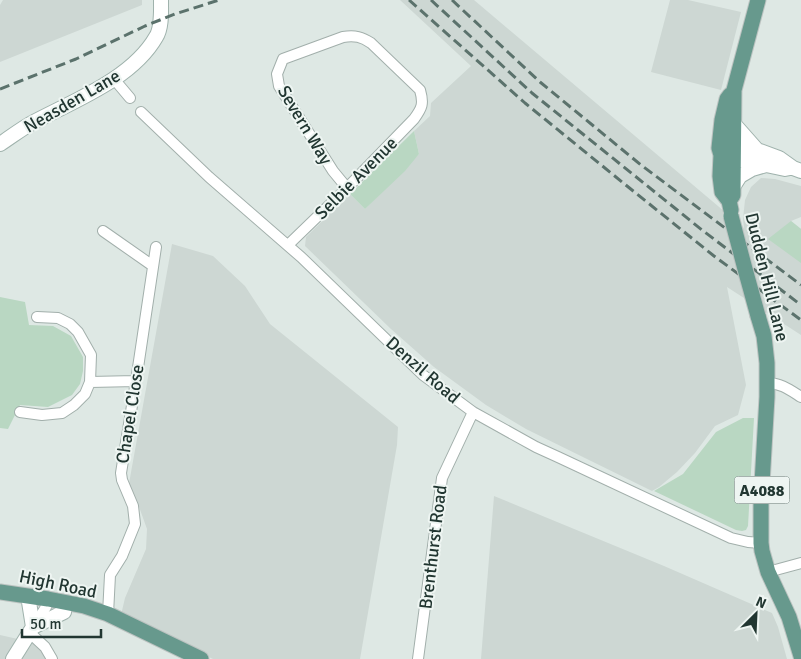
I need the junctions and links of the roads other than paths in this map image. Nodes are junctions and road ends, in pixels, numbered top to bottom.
1 (161, 0) edge
2 (758, 0) edge
3 (114, 79) junction
4 (734, 90) junction
5 (130, 98) dead end
6 (421, 110) joint
7 (141, 112) dead end
8 (734, 124) junction
9 (0, 144) edge
10 (757, 150) junction
11 (729, 154) junction
12 (766, 165) junction
13 (797, 169) edge
14 (347, 188) junction
15 (731, 194) junction
16 (103, 231) dead end
17 (288, 245) junction
18 (156, 247) dead end
19 (152, 266) junction
20 (37, 317) dead end
21 (136, 381) junction
22 (90, 382) junction
23 (767, 383) junction
24 (801, 398) edge
25 (20, 412) dead end
26 (474, 412) junction
27 (761, 543) junction
28 (801, 562) edge
29 (768, 572) junction
30 (0, 592) edge
31 (0, 598) edge
32 (29, 602) junction
33 (47, 603) junction
34 (64, 612) junction
35 (108, 614) junction
36 (32, 630) junction
37 (801, 656) edge
38 (13, 659) edge
39 (52, 659) edge
40 (201, 659) edge
41 (418, 659) edge

1 - 3 street, Neasden Lane
2 - 4 main road, Dudden Hill Lane / A4088
3 - 5 street
3 - 9 street, Neasden Lane
4 - 8 main road, Dudden Hill Lane / A4088
4 - 11 main road, Dudden Hill Lane / A4088
6 - 14 street, Selbie Avenue
6 - 14 street, Severn Way
7 - 17 street, Denzil Road
8 - 10 street
8 - 11 main road, Dudden Hill Lane / A4088
10 - 11 street
10 - 13 street
11 - 12 street
11 - 15 main road, Dudden Hill Lane / A4088
12 - 13 street
12 - 15 street
14 - 17 street, Selbie Avenue
15 - 23 main road, Dudden Hill Lane / A4088, bridge
16 - 19 street
17 - 26 street, Denzil Road
18 - 19 street, Chapel Close
19 - 21 street, Chapel Close
20 - 22 street
21 - 22 street
21 - 35 street, Chapel Close
22 - 25 street
23 - 24 street
23 - 27 main road, Dudden Hill Lane / A4088
26 - 27 street, Denzil Road
26 - 41 street, Brenthurst Road
27 - 29 main road, Dudden Hill Lane / A4088
28 - 29 street
29 - 37 main road, Dudden Hill Lane / A4088
30 - 33 main road, High Road
31 - 32 main road, High Road
32 - 33 main road, High Road
32 - 36 street
33 - 34 main road, High Road
33 - 35 main road, High Road
33 - 36 street
34 - 35 main road, High Road
34 - 36 street
35 - 40 main road, High Road
36 - 38 street
36 - 39 street

